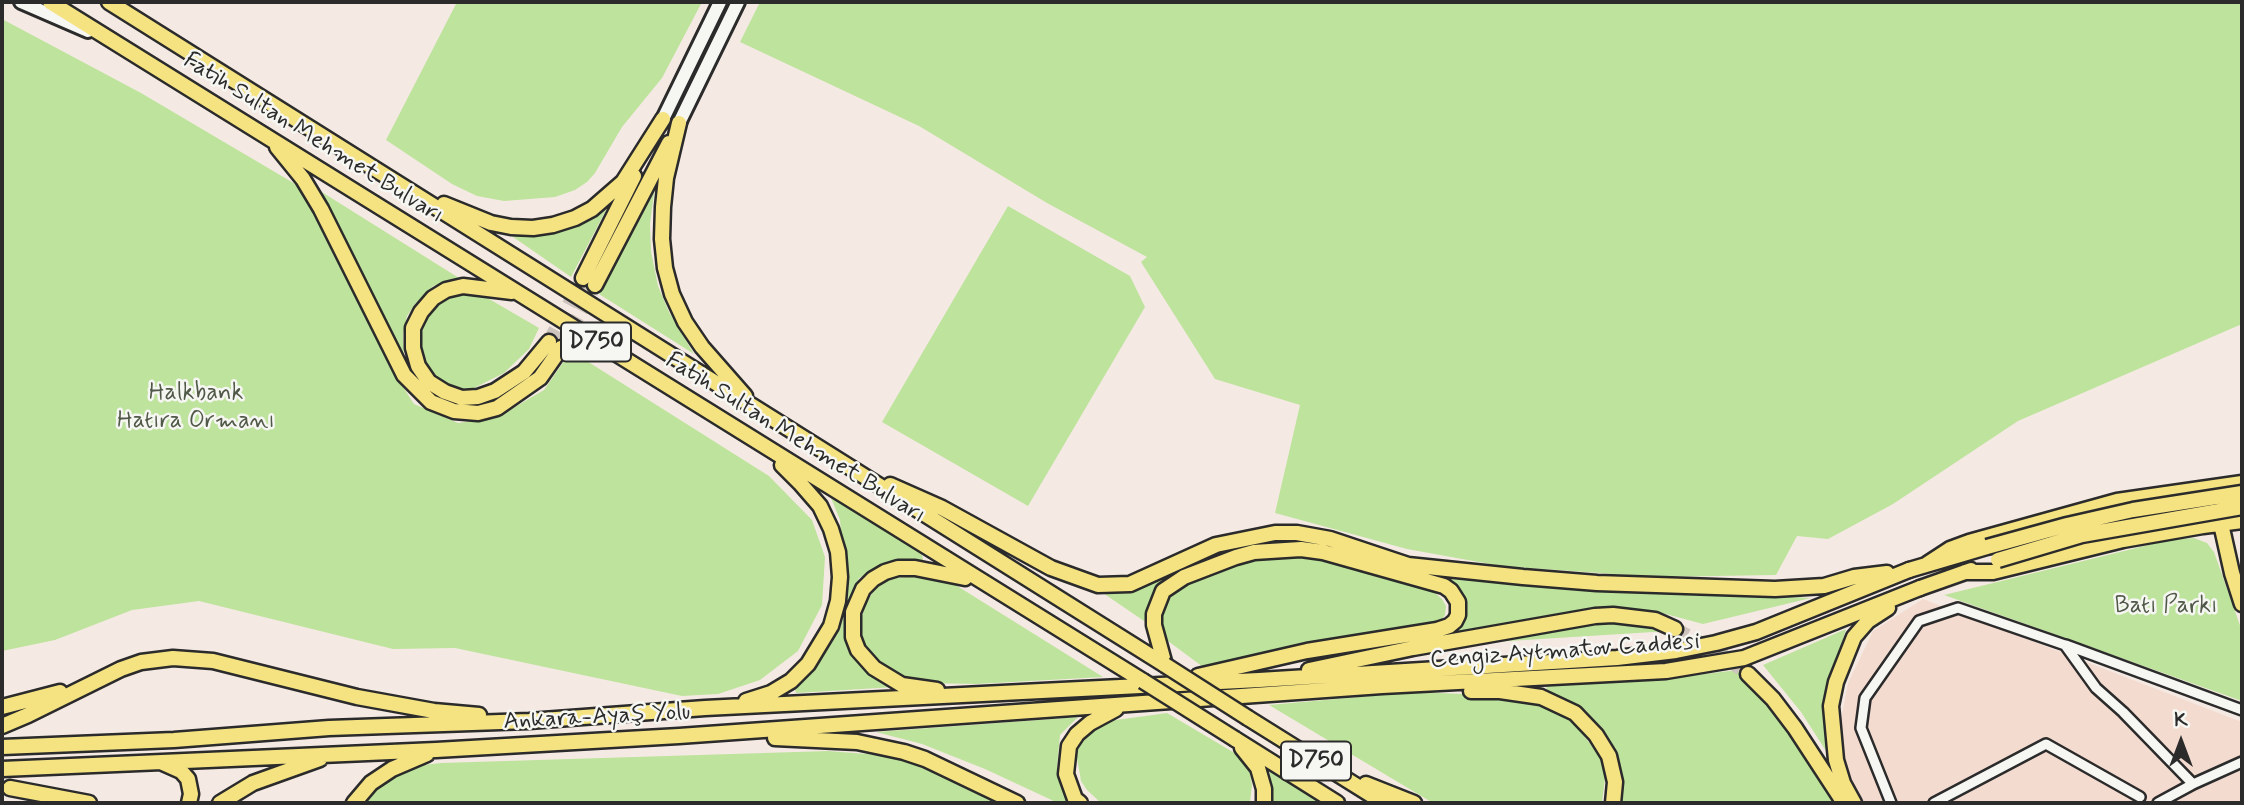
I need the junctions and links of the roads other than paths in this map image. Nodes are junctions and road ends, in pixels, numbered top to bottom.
1 (21, 2) edge
2 (50, 2) edge
3 (110, 2) edge
4 (720, 2) edge
5 (738, 2) edge
6 (118, 44) junction
7 (699, 46) junction
8 (714, 53) junction
9 (663, 119) junction
10 (680, 123) junction
11 (269, 138) junction
12 (413, 192) junction
13 (518, 293) junction
14 (763, 414) junction
15 (758, 443) junction
16 (845, 465) junction
17 (2242, 483) edge
18 (2216, 486) junction
19 (2166, 493) junction
20 (2242, 493) edge
21 (2242, 507) edge
22 (2242, 521) edge
23 (2220, 524) junction
24 (2175, 530) junction
25 (1927, 564) junction
26 (1909, 570) junction
27 (1965, 572) junction
28 (985, 583) junction
29 (1920, 587) junction
30 (2242, 604) edge
31 (1675, 629) tunnel mouth
32 (2065, 645) junction
33 (1166, 665) junction
34 (1748, 674) tunnel mouth
35 (1259, 680) junction
36 (1168, 683) junction
37 (89, 684) junction
38 (1382, 686) junction
39 (1194, 700) joint
40 (1121, 706) junction
41 (2, 707) edge
42 (705, 708) junction
43 (2242, 710) edge
44 (529, 721) junction
45 (2, 726) edge
46 (679, 736) junction
47 (1235, 739) junction
48 (2, 747) edge
49 (436, 750) junction
50 (334, 754) junction
51 (159, 762) junction
52 (2242, 762) edge
53 (2, 769) edge
54 (1332, 771) junction
55 (2193, 784) junction
56 (56, 803) edge
57 (89, 803) edge
58 (189, 803) edge
59 (220, 803) edge
60 (355, 803) edge
61 (1017, 803) edge
62 (1080, 803) edge
63 (1264, 803) edge
64 (1337, 803) edge
65 (1384, 803) edge
66 (1414, 803) edge
67 (1613, 803) edge
68 (1844, 803) edge
69 (1854, 803) edge
70 (1891, 803) edge
71 (1934, 803) edge
72 (2129, 803) edge
73 (2158, 803) edge

1 - 6 main road
2 - 6 main road, Fatih Sultan Mehmet Bulvarı / D750
3 - 12 main road, Fatih Sultan Mehmet Bulvarı / D750
4 - 7 main road
5 - 8 main road
6 - 11 main road, Fatih Sultan Mehmet Bulvarı / D750
7 - 8 main road
7 - 9 main road
8 - 10 main road
9 - 10 main road
9 - 12 main road
10 - 14 main road
11 - 13 main road, Fatih Sultan Mehmet Bulvarı / D750
11 - 13 main road
12 - 14 main road, Fatih Sultan Mehmet Bulvarı / D750
13 - 15 main road, Fatih Sultan Mehmet Bulvarı / D750
14 - 16 main road, Fatih Sultan Mehmet Bulvarı / D750
15 - 28 main road, Fatih Sultan Mehmet Bulvarı / D750
15 - 42 main road
16 - 26 main road
16 - 33 main road, Fatih Sultan Mehmet Bulvarı / D750
17 - 18 main road, Cengiz Aytmatov Caddesi
18 - 19 main road, Cengiz Aytmatov Caddesi
18 - 23 main road
19 - 24 main road
19 - 25 main road, Cengiz Aytmatov Caddesi
20 - 25 main road, Cengiz Aytmatov Caddesi, bridge
21 - 27 main road, Cengiz Aytmatov Caddesi, bridge
22 - 23 main road, Cengiz Aytmatov Caddesi
23 - 24 main road, Cengiz Aytmatov Caddesi
23 - 30 main road
24 - 27 main road, Cengiz Aytmatov Caddesi
25 - 26 main road, Cengiz Aytmatov Caddesi
26 - 35 main road, Cengiz Aytmatov Caddesi
27 - 29 main road, Cengiz Aytmatov Caddesi
28 - 36 main road
28 - 47 main road, Fatih Sultan Mehmet Bulvarı / D750, bridge
29 - 38 main road, Cengiz Aytmatov Caddesi
29 - 69 main road
31 - 35 main road
32 - 43 street
32 - 55 street
32 - 70 street
33 - 36 main road
33 - 54 main road, Fatih Sultan Mehmet Bulvarı / D750, bridge
34 - 68 main road
35 - 36 main road, Cengiz Aytmatov Caddesi
36 - 42 main road, Ankara-Ayaş Yolu
37 - 41 main road
37 - 44 main road
37 - 45 main road
38 - 39 main road, Cengiz Aytmatov Caddesi
38 - 67 main road
39 - 40 main road, Ankara-Ayaş Yolu
40 - 46 main road, Ankara-Ayaş Yolu
40 - 62 main road
42 - 44 main road, Ankara-Ayaş Yolu
44 - 48 main road, Ankara-Ayaş Yolu
46 - 49 main road, Ankara-Ayaş Yolu
46 - 61 main road
47 - 63 main road
47 - 64 main road, Fatih Sultan Mehmet Bulvarı / D750
49 - 50 main road, Ankara-Ayaş Yolu
49 - 60 main road
50 - 51 main road, Ankara-Ayaş Yolu
50 - 59 main road
51 - 53 main road, Ankara-Ayaş Yolu
51 - 58 main road
52 - 55 street
54 - 65 main road, Fatih Sultan Mehmet Bulvarı / D750
54 - 66 main road
55 - 73 street
56 - 57 main road
71 - 72 street

